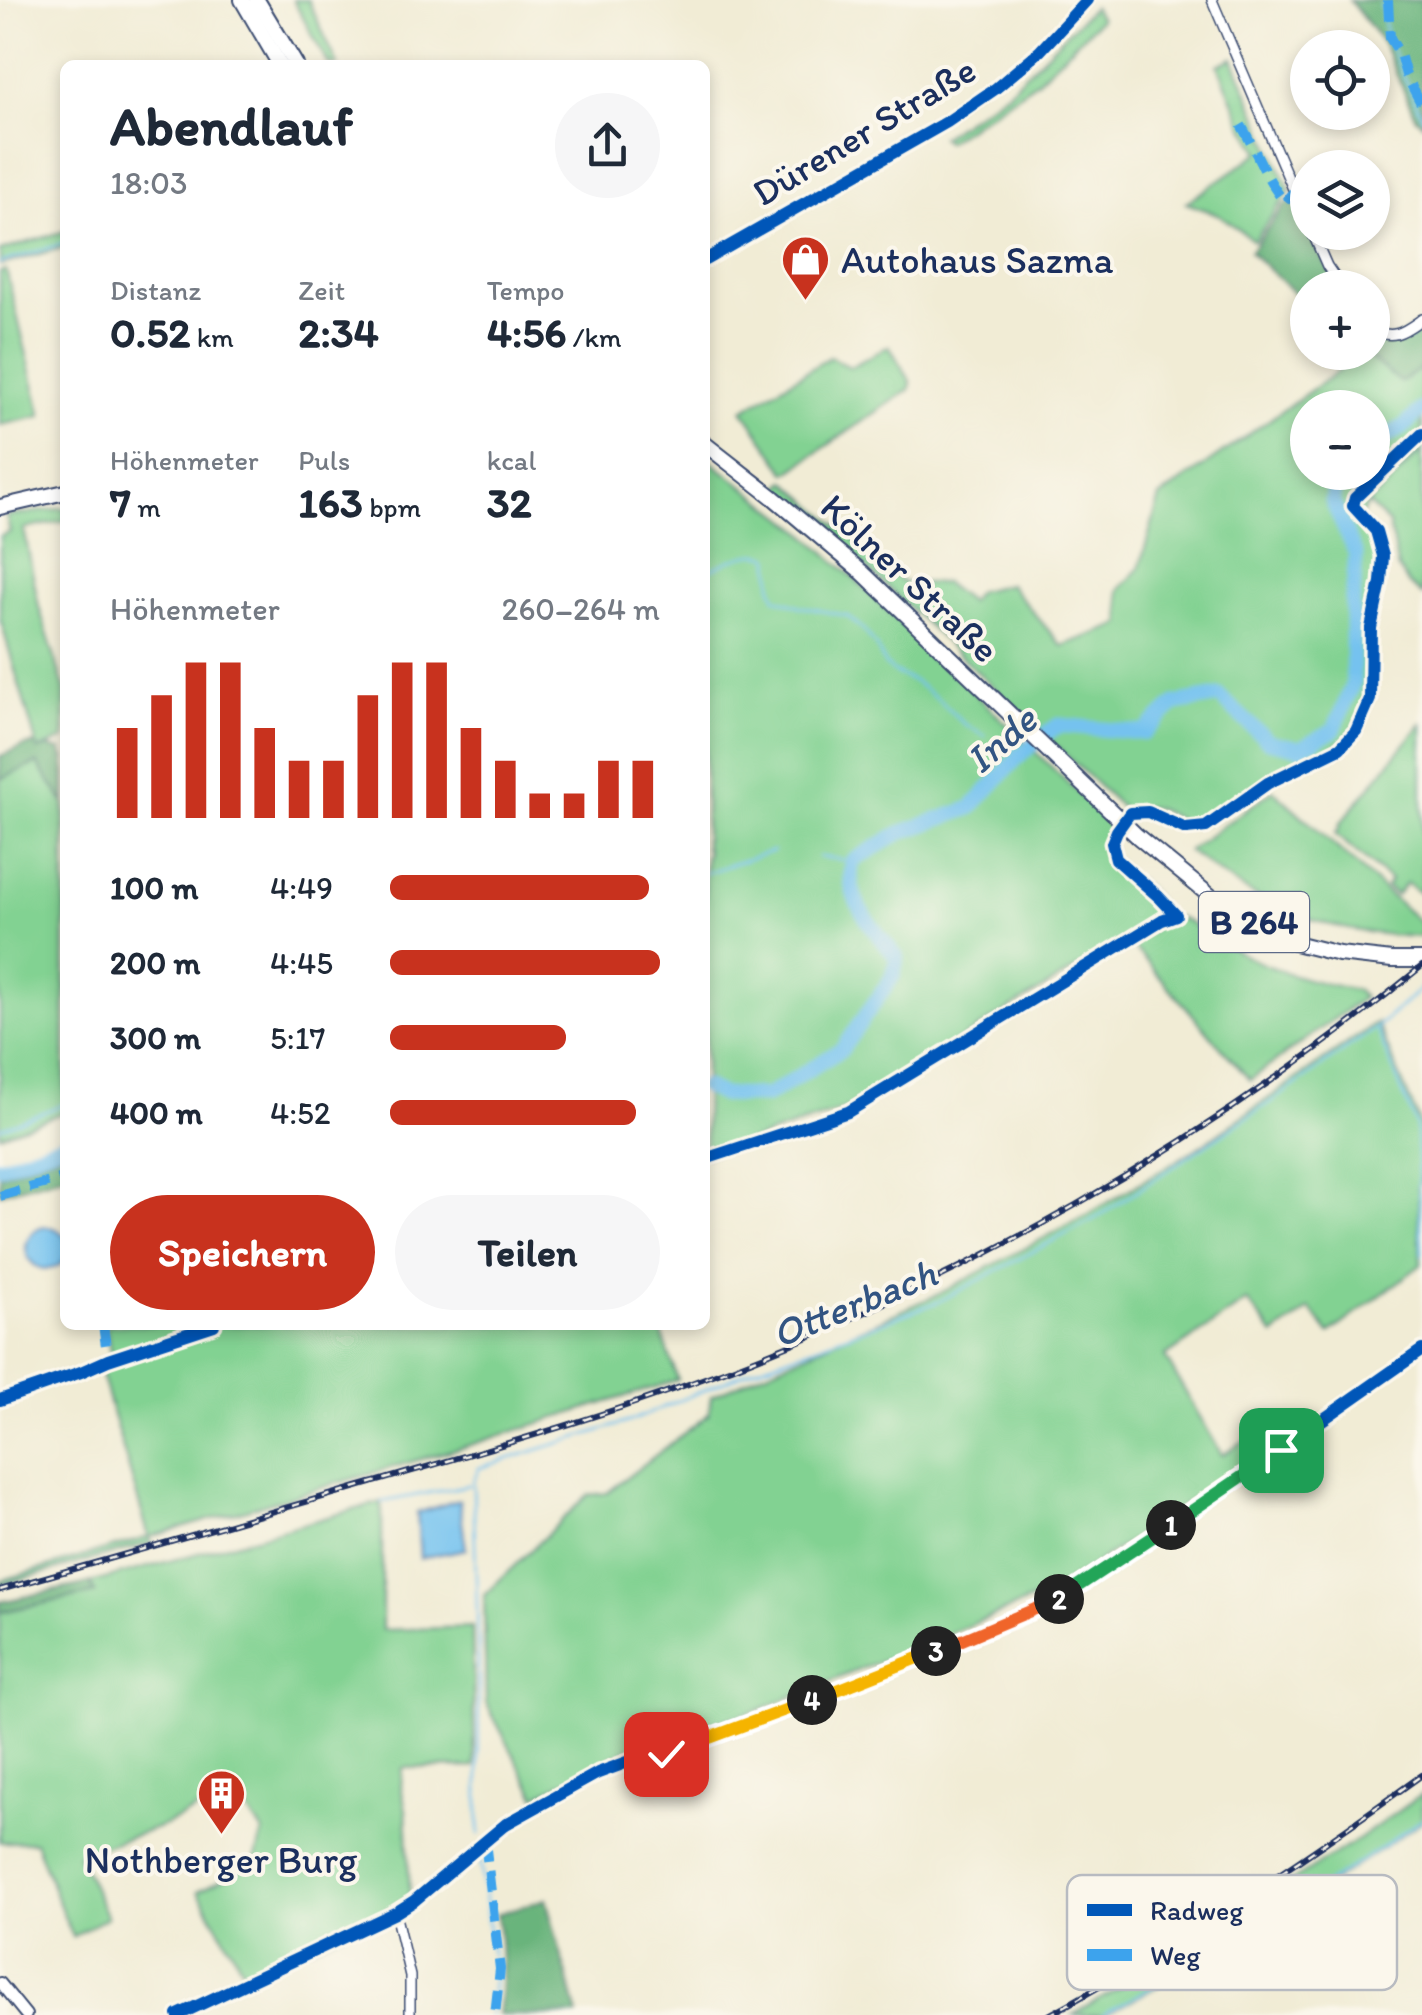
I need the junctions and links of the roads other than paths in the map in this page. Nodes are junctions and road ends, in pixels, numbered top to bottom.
1 (242, 0) edge
2 (258, 0) edge
3 (1087, 0) edge
4 (1212, 0) edge
5 (277, 60) edge
6 (293, 60) edge
7 (1290, 183) edge
8 (710, 257) edge
9 (1422, 319) edge
10 (1390, 335) edge
11 (710, 448) edge
12 (60, 493) edge
13 (0, 506) edge
14 (1421, 958) edge
15 (1422, 1350) edge
16 (395, 1913) junction
17 (0, 1983) edge
18 (26, 2015) edge
19 (178, 2015) edge
20 (410, 2015) edge

1 - 5 main road
2 - 6 main road
3 - 8 street, Dürener Straße
4 - 7 street
9 - 10 street
11 - 14 main road, Kölner Straße / B 264
12 - 13 main road
15 - 16 street
16 - 19 street
16 - 20 street
17 - 18 street

